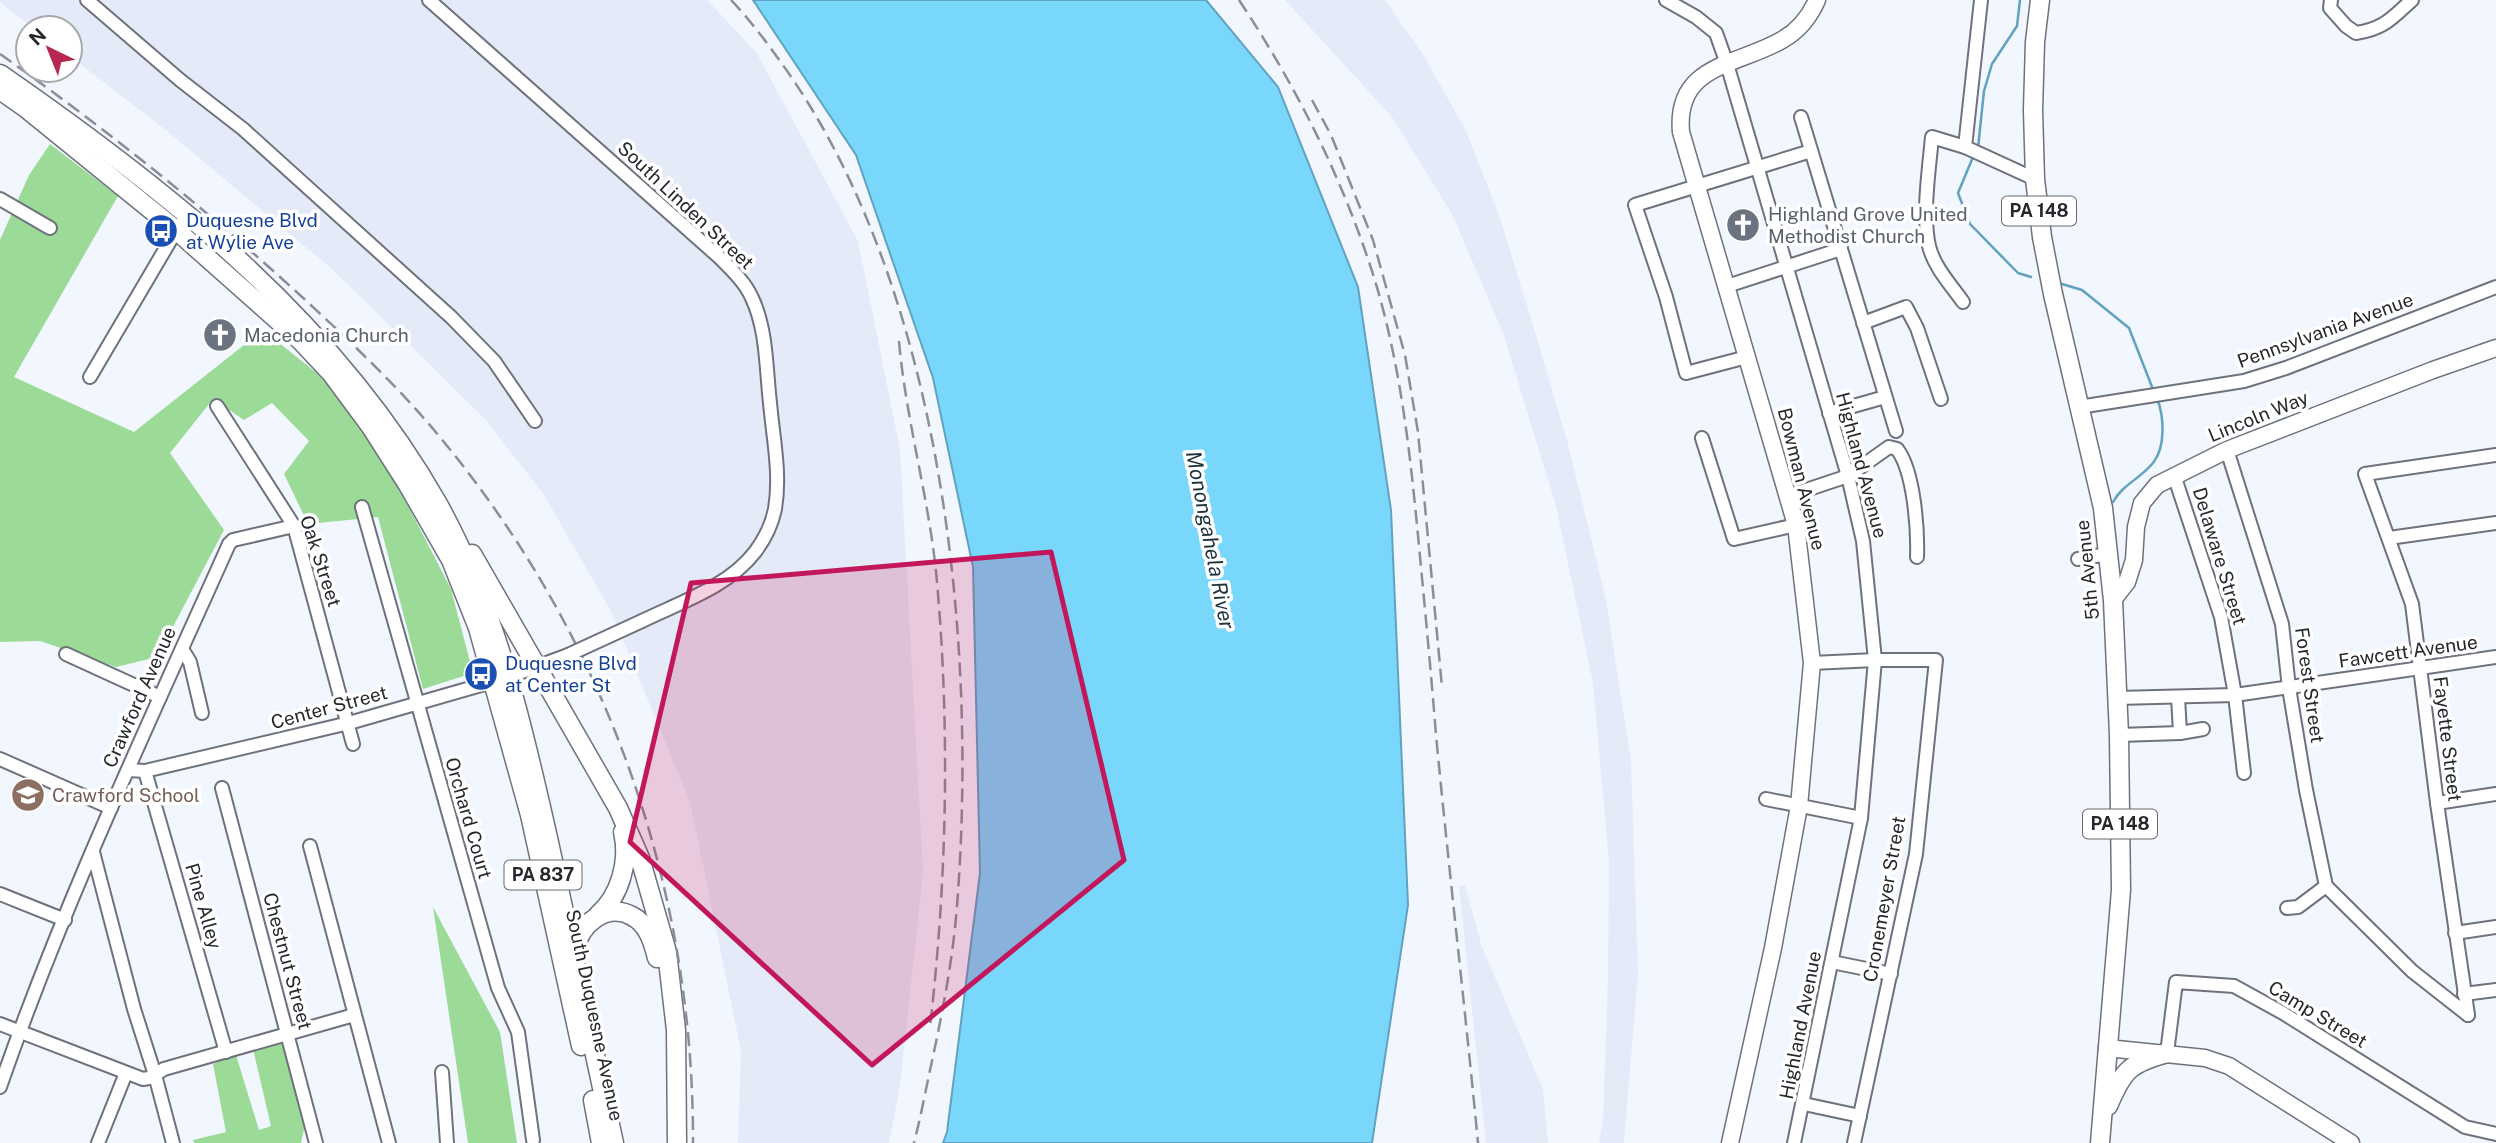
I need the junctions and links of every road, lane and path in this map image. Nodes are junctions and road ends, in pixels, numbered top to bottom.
1 (87, 0) edge
2 (429, 0) edge
3 (1667, 0) edge
4 (1817, 0) edge
5 (1981, 0) edge
6 (2040, 0) edge
7 (2331, 0) edge
8 (2412, 0) edge
9 (1727, 64) junction
10 (0, 74) edge
11 (0, 90) edge
12 (1801, 117) dead end
13 (1811, 151) junction
14 (1972, 151) junction
15 (1758, 169) junction
16 (2035, 179) junction
17 (1698, 187) junction
18 (0, 199) edge
19 (181, 222) junction
20 (50, 229) dead end
21 (1841, 249) junction
22 (1786, 268) junction
23 (1727, 286) junction
24 (2496, 287) edge
25 (1963, 302) dead end
26 (1863, 323) junction
27 (2496, 348) edge
28 (1747, 357) junction
29 (90, 377) dead end
30 (1885, 397) junction
31 (1941, 399) dead end
32 (217, 406) dead end
33 (2079, 407) junction
34 (1829, 413) junction
35 (534, 421) dead end
36 (1896, 431) dead end
37 (393, 433) junction
38 (1702, 438) dead end
39 (2227, 450) junction
40 (2496, 455) edge
41 (2174, 475) junction
42 (1848, 476) junction
43 (1787, 496) junction
44 (362, 507) dead end
45 (2496, 523) edge
46 (1796, 525) junction
47 (294, 526) junction
48 (2389, 538) junction
49 (2108, 554) junction
50 (1917, 557) dead end
51 (2078, 559) dead end
52 (2113, 600) junction
53 (182, 649) junction
54 (66, 654) dead end
55 (2496, 657) edge
56 (1875, 660) junction
57 (1812, 663) junction
58 (537, 668) junction
59 (2420, 669) junction
60 (501, 678) junction
61 (2289, 688) junction
62 (2235, 695) junction
63 (160, 697) junction
64 (2178, 697) junction
65 (2117, 698) junction
66 (416, 704) junction
67 (202, 713) dead end
68 (349, 723) junction
69 (2203, 729) dead end
70 (2180, 733) junction
71 (2119, 736) junction
72 (353, 744) dead end
73 (0, 759) edge
74 (128, 770) junction
75 (145, 771) junction
76 (2244, 773) dead end
77 (222, 788) dead end
78 (2496, 794) edge
79 (1766, 799) dead end
80 (2437, 803) junction
81 (1799, 806) junction
82 (111, 808) junction
83 (618, 808) junction
84 (1861, 818) junction
85 (310, 846) dead end
86 (93, 852) junction
87 (2326, 886) junction
88 (0, 894) edge
89 (2287, 908) dead end
90 (598, 915) junction
91 (65, 920) junction
92 (2496, 927) edge
93 (2455, 933) junction
94 (1832, 962) junction
95 (576, 964) junction
96 (1891, 974) junction
97 (2496, 990) edge
98 (2464, 994) junction
99 (355, 1015) junction
100 (0, 1024) edge
101 (19, 1031) junction
102 (287, 1035) junction
103 (2107, 1048) junction
104 (226, 1052) junction
105 (2167, 1053) junction
106 (442, 1072) dead end
107 (126, 1073) junction
108 (155, 1075) junction
109 (0, 1087) edge
110 (1804, 1104) junction
111 (1860, 1116) junction
112 (2102, 1122) junction
113 (2496, 1134) edge
114 (533, 1140) dead end
115 (97, 1143) edge
116 (173, 1143) edge
117 (316, 1143) edge
118 (389, 1143) edge
119 (447, 1143) edge
120 (601, 1143) edge
121 (614, 1143) edge
122 (669, 1143) edge
123 (677, 1143) edge
124 (1730, 1143) edge
125 (1794, 1143) edge
126 (1854, 1143) edge
127 (2100, 1143) edge
128 (2351, 1143) edge

1 - 35 street
2 - 58 street, South Linden Street, bridge
3 - 9 street, Highland Avenue
4 - 9 main road, Bowman Avenue
5 - 14 street
6 - 16 main road, 5th Avenue / PA 148
7 - 8 street
9 - 15 street, Highland Avenue
9 - 17 main road, Bowman Avenue
10 - 19 main road, PA 837
11 - 19 main road, South Duquesne Avenue / PA 837
12 - 13 street
13 - 15 street
13 - 21 street
14 - 16 street
14 - 25 street
15 - 17 street
15 - 22 street, Highland Avenue
16 - 33 main road, 5th Avenue / PA 148
17 - 23 main road, Bowman Avenue
17 - 28 street
18 - 20 street
19 - 29 street
19 - 37 main road, South Duquesne Avenue / PA 837
19 - 60 main road, South Duquesne Avenue / PA 837
21 - 22 street
21 - 26 street
22 - 23 street
22 - 34 street, Highland Avenue
23 - 28 main road, Bowman Avenue
24 - 33 street, Pennsylvania Avenue
26 - 30 street
26 - 31 street
27 - 39 main road, Lincoln Way
28 - 43 main road, Bowman Avenue
30 - 34 street
30 - 36 street
32 - 47 street, Oak Street
33 - 49 main road, 5th Avenue / PA 148
34 - 42 street, Highland Avenue
37 - 58 main road, PA 837
37 - 60 main road, South Duquesne Avenue
38 - 46 street
39 - 41 main road, Lincoln Way
39 - 61 street, Forest Street
40 - 48 street, Fayette Street
41 - 52 main road, Lincoln Way
41 - 62 street, Delaware Street
42 - 43 street
42 - 50 street
42 - 56 street, Highland Avenue
43 - 46 main road, Bowman Avenue
44 - 66 street, Orchard Court
45 - 48 street
46 - 57 main road, Bowman Avenue
47 - 53 street, Crawford Avenue
47 - 68 street, Oak Street
48 - 59 street, Fayette Street
49 - 51 street
49 - 52 main road, 5th Avenue / PA 148
52 - 65 main road, 5th Avenue / PA 148
53 - 63 street, Crawford Avenue
53 - 67 street
54 - 63 street
55 - 59 street, Fawcett Avenue
56 - 57 street
56 - 84 street, Highland Avenue
56 - 96 street, Cronemeyer Street
57 - 81 main road, Bowman Avenue
58 - 60 street, Center Street
58 - 83 main road, PA 837
59 - 61 street, Fawcett Avenue
59 - 80 street, Fayette Street
60 - 66 street, Center Street
60 - 95 main road, South Duquesne Avenue
60 - 120 main road, South Duquesne Avenue / PA 837
61 - 62 street, Fawcett Avenue
61 - 87 street, Forest Street
62 - 64 street, Fawcett Avenue
62 - 76 street, Delaware Street
63 - 74 street, Crawford Avenue
64 - 65 street, Fawcett Avenue
64 - 70 street
65 - 71 main road, 5th Avenue / PA 148
66 - 68 street, Center Street
66 - 114 street, Orchard Court
68 - 72 street, Oak Street
68 - 75 street, Center Street
69 - 70 street
70 - 71 street
71 - 103 main road, 5th Avenue / PA 148
73 - 82 street
74 - 75 street, Center Street
74 - 82 street, Crawford Avenue
75 - 104 street, Pine Alley
77 - 102 street, Chestnut Street
78 - 80 street
79 - 81 street
80 - 93 street, Fayette Street
81 - 84 street
81 - 124 main road, Bowman Avenue
82 - 86 street, Crawford Avenue
83 - 90 main road
83 - 123 main road, PA 837
84 - 94 street, Highland Avenue
85 - 99 street
86 - 91 street, Crawford Avenue
86 - 108 street
87 - 89 street
87 - 98 street, Fayette Street
88 - 91 street
90 - 95 main road
90 - 122 main road
91 - 101 street, Crawford Avenue
92 - 93 street
93 - 98 street, Fayette Street
94 - 96 street
94 - 110 street, Highland Avenue
95 - 121 main road, South Duquesne Avenue
96 - 111 street, Cronemeyer Street
97 - 98 street
99 - 102 street
99 - 118 street
100 - 101 street
101 - 107 street
101 - 109 street, Crawford Avenue
102 - 104 street
102 - 117 street, Chestnut Street
103 - 105 main road
103 - 112 main road, 5th Avenue / PA 148
104 - 108 street
105 - 112 main road
105 - 113 street, Camp Street
105 - 128 main road
106 - 119 street
107 - 108 street
107 - 115 street
108 - 116 street
110 - 111 street
110 - 125 street, Highland Avenue
111 - 126 street, Cronemeyer Street
112 - 127 main road, 5th Avenue / PA 148

